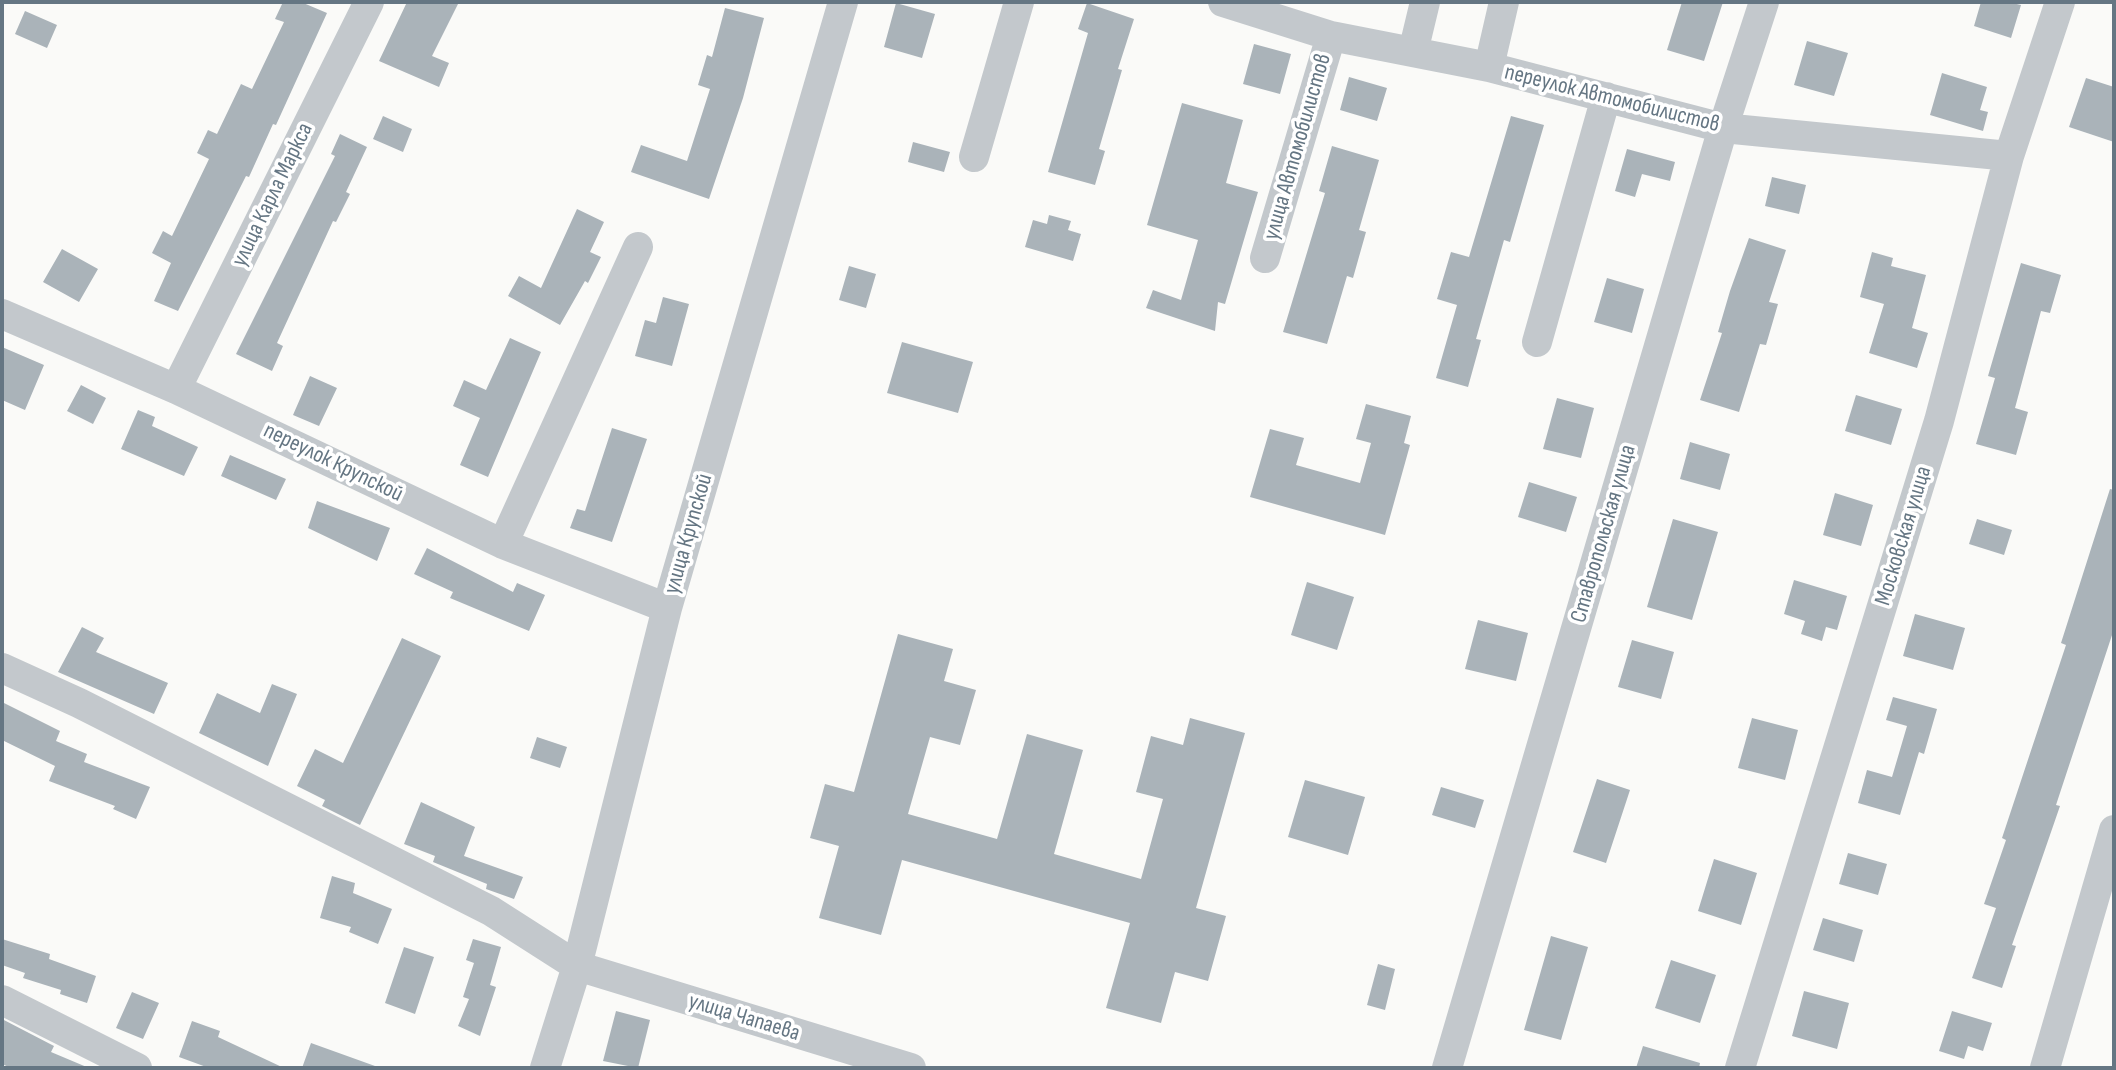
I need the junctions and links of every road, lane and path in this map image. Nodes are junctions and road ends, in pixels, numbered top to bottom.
1 (369, 2) edge
2 (843, 2) edge
3 (1019, 2) edge
4 (1223, 2) edge
5 (1425, 2) edge
6 (1504, 2) edge
7 (1764, 2) edge
8 (2060, 2) edge
9 (1331, 36) junction
10 (1413, 52) junction
11 (1489, 67) junction
12 (1605, 97) junction
13 (1723, 128) junction
14 (2009, 156) junction
15 (974, 157) dead end
16 (638, 247) dead end
17 (1265, 258) dead end
18 (2, 314) edge
19 (1537, 342) dead end
20 (177, 388) junction
21 (503, 544) junction
22 (667, 608) junction
23 (2, 668) edge
24 (2114, 830) edge
25 (577, 966) junction
26 (2, 1000) edge
27 (836, 1058) edge
28 (136, 1068) edge
29 (545, 1068) edge
30 (911, 1068) edge
31 (1447, 1068) edge
32 (1741, 1068) edge
33 (2045, 1068) edge

1 - 20 street, улица Карла Маркса
2 - 22 street, улица Крупской
3 - 15 street
4 - 9 street, переулок Автомобилистов
5 - 10 street
6 - 11 street
7 - 13 street, Ставропольская улица
8 - 14 street, Московская улица
9 - 10 street, переулок Автомобилистов
9 - 17 street, улица Автомобилистов
10 - 11 street, переулок Автомобилистов
11 - 12 street, переулок Автомобилистов
12 - 13 street, переулок Автомобилистов
12 - 19 street
13 - 14 street, переулок Автомобилистов
13 - 31 street, Ставропольская улица
14 - 32 street, Московская улица
16 - 21 street
18 - 20 street, переулок Крупской
20 - 21 street, переулок Крупской
21 - 22 street, переулок Крупской
22 - 25 street, улица Крупской
23 - 25 street, улица Чапаева
24 - 33 street
25 - 27 street, улица Чапаева
25 - 29 street, улица Крупской
26 - 28 street
27 - 30 street, улица Чапаева

